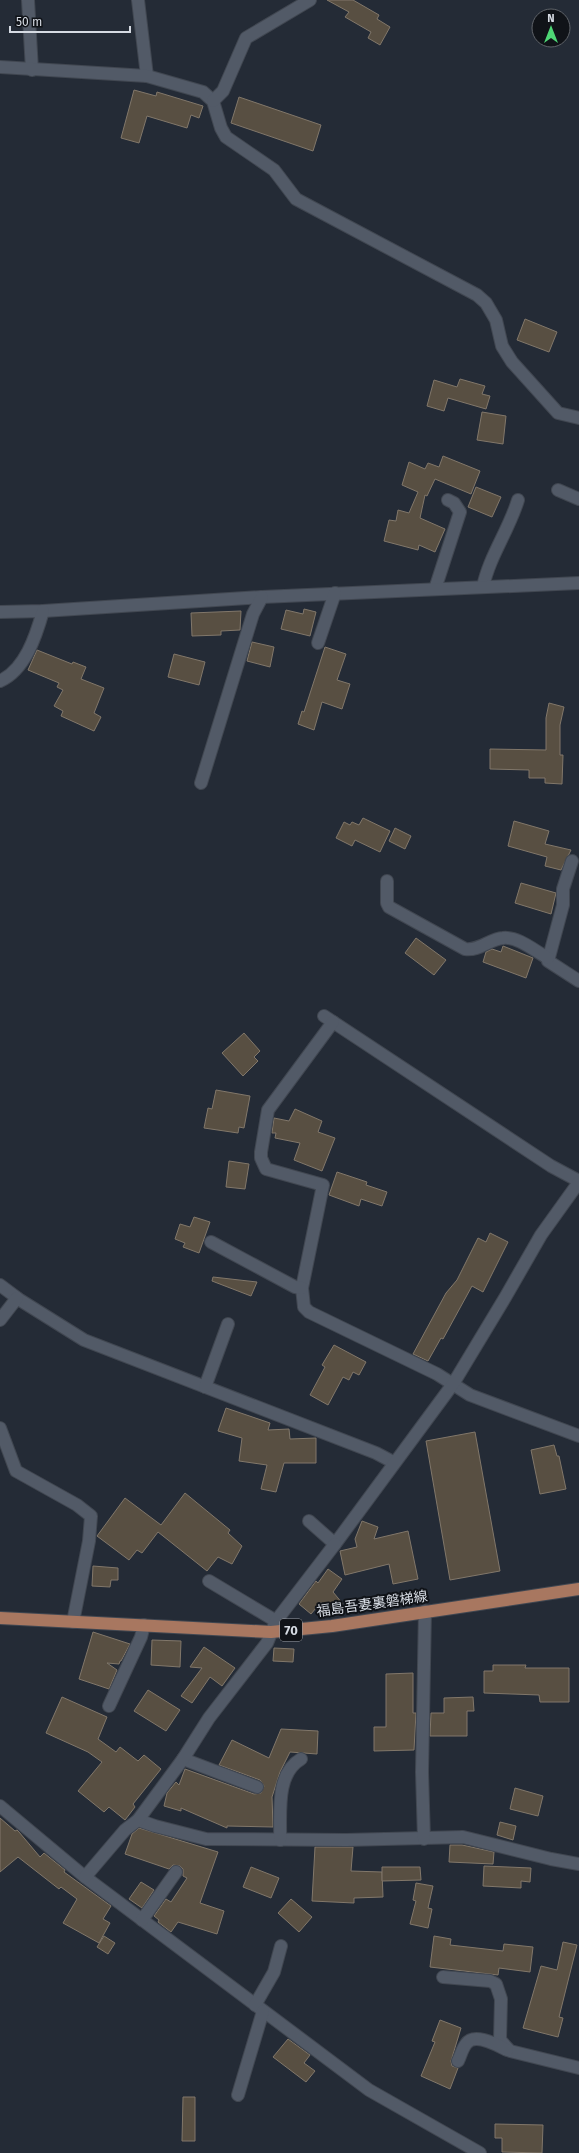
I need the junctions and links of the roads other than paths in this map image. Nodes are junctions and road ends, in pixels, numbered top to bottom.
1 (28, 0) edge
2 (138, 0) edge
3 (310, 0) edge
4 (0, 67) edge
5 (32, 70) junction
6 (146, 76) junction
7 (213, 101) junction
8 (579, 418) edge
9 (558, 490) dead end
10 (579, 499) edge
11 (448, 500) dead end
12 (518, 500) dead end
13 (579, 583) edge
14 (483, 587) junction
15 (435, 589) junction
16 (335, 593) junction
17 (262, 597) junction
18 (0, 612) edge
19 (43, 612) junction
20 (318, 643) dead end
21 (0, 681) edge
22 (200, 783) dead end
23 (572, 861) dead end
24 (388, 881) dead end
25 (548, 958) junction
26 (579, 981) edge
27 (579, 1181) edge
28 (211, 1242) dead end
29 (0, 1285) edge
30 (302, 1288) junction
31 (16, 1298) junction
32 (0, 1320) edge
33 (228, 1324) dead end
34 (453, 1384) junction
35 (205, 1387) junction
36 (0, 1428) edge
37 (579, 1436) edge
38 (393, 1462) junction
39 (309, 1522) dead end
40 (335, 1544) junction
41 (209, 1581) dead end
42 (579, 1589) edge
43 (425, 1611) junction
44 (0, 1618) edge
45 (73, 1622) junction
46 (144, 1625) junction
47 (273, 1627) junction
48 (109, 1706) dead end
49 (183, 1759) junction
50 (301, 1759) dead end
51 (257, 1787) dead end
52 (0, 1806) edge
53 (138, 1820) junction
54 (424, 1839) junction
55 (280, 1840) junction
56 (579, 1864) edge
57 (176, 1872) dead end
58 (85, 1877) junction
59 (142, 1920) junction
60 (281, 1946) dead end
61 (443, 1977) dead end
62 (259, 2008) junction
63 (510, 2051) junction
64 (458, 2061) dead end
65 (579, 2068) edge
66 (238, 2095) dead end
67 (480, 2153) edge

1 - 5 street
2 - 6 street
3 - 7 street
4 - 5 street
5 - 6 street
6 - 7 street
7 - 8 street
9 - 10 street
11 - 15 street
12 - 14 street
13 - 14 street
14 - 15 street
15 - 16 street
16 - 17 street
16 - 20 street
17 - 19 street
17 - 22 street
18 - 19 street
19 - 21 street
23 - 25 street
24 - 25 street
25 - 26 street
27 - 30 street
27 - 34 street
28 - 30 street
29 - 31 street
30 - 34 street
31 - 32 street
31 - 35 street
33 - 35 street
34 - 37 street
34 - 38 street
35 - 38 street
36 - 45 street
38 - 40 street
39 - 40 street
40 - 47 street
41 - 47 street
42 - 43 main road, 福島吾妻裏磐梯線 / 70
43 - 47 main road, 福島吾妻裏磐梯線 / 70
43 - 54 street
44 - 45 main road, 福島吾妻裏磐梯線 / 70
45 - 46 main road, 福島吾妻裏磐梯線 / 70
46 - 47 main road, 福島吾妻裏磐梯線 / 70
46 - 48 street
47 - 49 street
49 - 51 street
49 - 53 street
50 - 55 street
52 - 58 street
53 - 55 street
53 - 58 street
54 - 55 street
54 - 56 street
57 - 59 street
58 - 59 street
59 - 62 street
60 - 62 street
61 - 63 street
62 - 66 street
62 - 67 street
63 - 64 street
63 - 65 street

